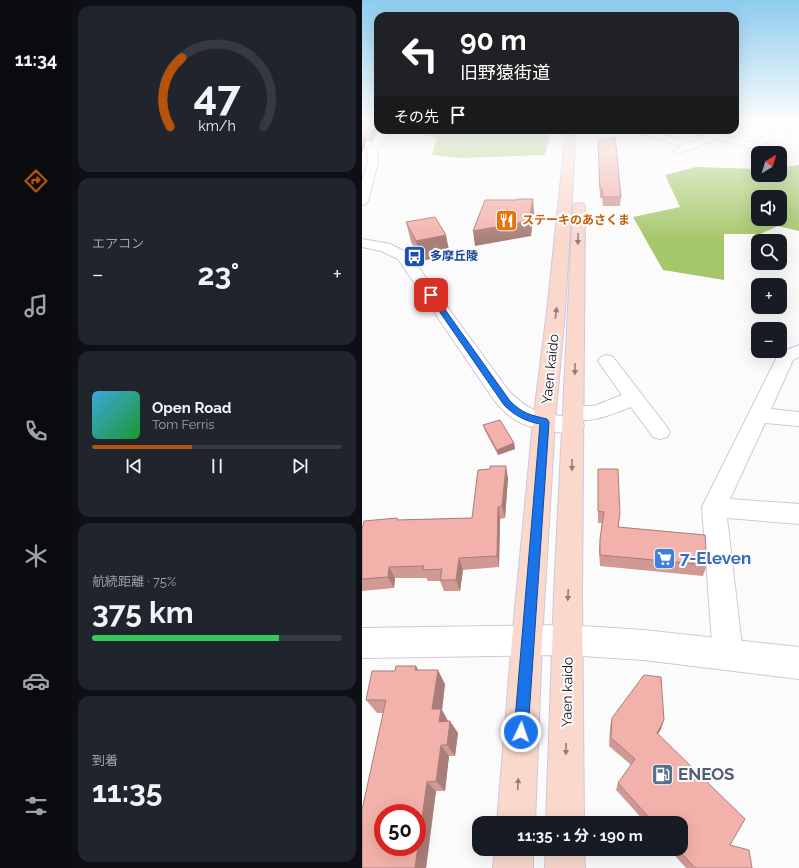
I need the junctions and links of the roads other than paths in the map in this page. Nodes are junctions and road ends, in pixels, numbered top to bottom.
1 (372, 161) edge
2 (569, 161) edge
3 (581, 161) edge
4 (362, 201) edge
5 (362, 243) edge
6 (799, 350) edge
7 (607, 361) dead end
8 (635, 398) junction
9 (759, 415) junction
10 (799, 419) edge
11 (573, 420) junction
12 (544, 422) junction
13 (660, 432) dead end
14 (714, 507) junction
15 (799, 514) edge
16 (527, 640) junction
17 (568, 640) junction
18 (362, 643) edge
19 (728, 655) junction
20 (799, 663) edge
21 (516, 816) edge
22 (565, 816) edge
23 (514, 856) edge
24 (565, 856) edge
25 (513, 868) edge
26 (565, 868) edge

1 - 4 street
12 -> 2 main road, Yaen kaido
3 -> 11 main road, Yaen kaido
5 - 12 street
6 - 9 street
7 - 8 street
8 - 11 street
8 - 13 street
9 - 10 street
9 - 14 street
11 - 12 street
11 -> 17 main road, Yaen kaido
12 - 16 main road, Yaen kaido
14 - 15 street
14 - 19 street
16 - 17 street
16 - 18 street
21 -> 16 main road, Yaen kaido
17 - 19 street
17 -> 22 main road, Yaen kaido
19 - 20 street
23 - 25 main road
24 - 26 main road

